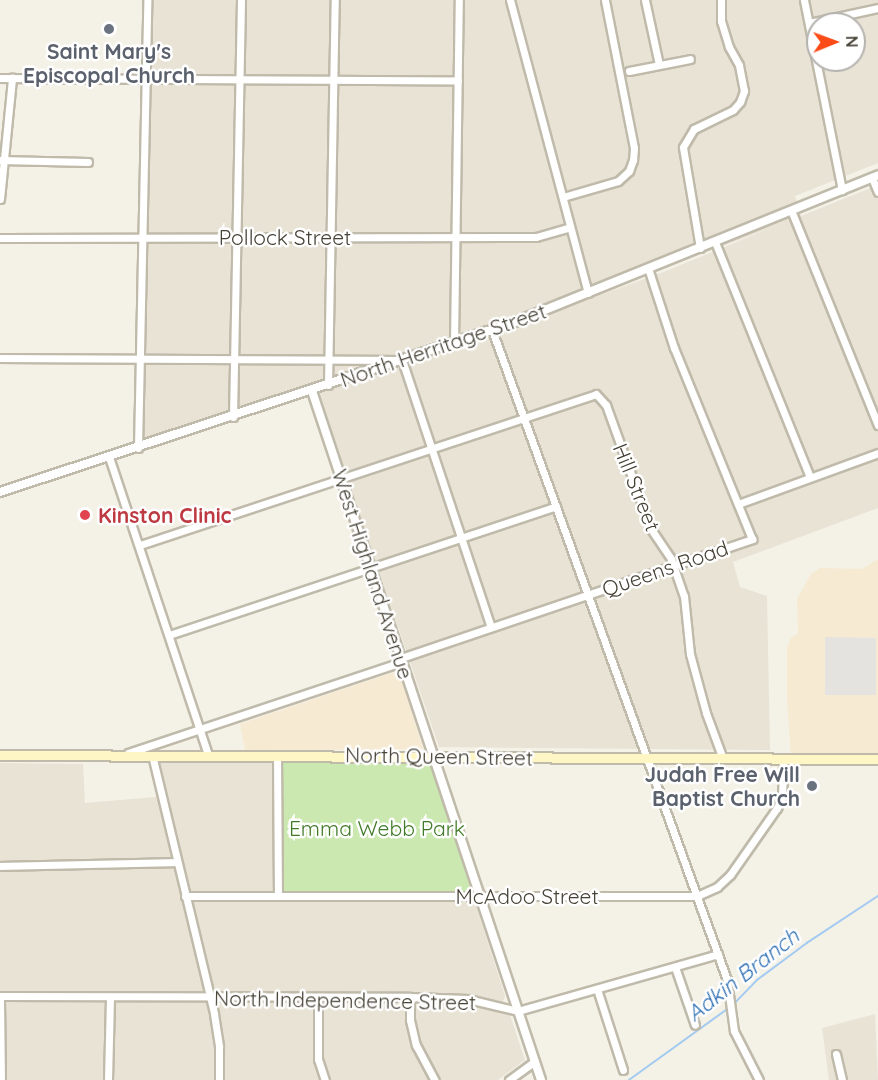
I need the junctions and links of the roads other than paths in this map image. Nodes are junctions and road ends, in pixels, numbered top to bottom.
1 (147, 0) edge
2 (241, 0) edge
3 (335, 0) edge
4 (459, 0) edge
5 (510, 0) edge
6 (605, 0) edge
7 (645, 0) edge
8 (721, 0) edge
9 (878, 8) edge
10 (860, 12) edge
11 (690, 59) dead end
12 (659, 65) junction
13 (629, 71) dead end
14 (819, 72) edge
15 (0, 78) edge
16 (12, 78) junction
17 (145, 79) junction
18 (239, 80) junction
19 (333, 80) junction
20 (458, 80) junction
21 (2, 160) edge
22 (88, 162) dead end
23 (875, 177) edge
24 (842, 190) junction
25 (878, 192) edge
26 (563, 197) junction
27 (0, 199) edge
28 (791, 210) junction
29 (570, 227) junction
30 (142, 237) junction
31 (236, 237) junction
32 (331, 237) junction
33 (455, 237) junction
34 (0, 238) edge
35 (715, 242) junction
36 (700, 248) junction
37 (648, 268) junction
38 (588, 293) junction
39 (492, 330) junction
40 (454, 343) junction
41 (0, 358) edge
42 (140, 358) junction
43 (235, 358) junction
44 (329, 358) junction
45 (402, 360) junction
46 (328, 385) junction
47 (312, 391) junction
48 (233, 417) junction
49 (524, 418) junction
50 (878, 425) edge
51 (138, 448) junction
52 (432, 448) junction
53 (878, 453) edge
54 (109, 458) junction
55 (341, 477) junction
56 (810, 477) junction
57 (0, 492) edge
58 (738, 504) junction
59 (556, 506) junction
60 (462, 537) junction
61 (140, 545) junction
62 (674, 566) junction
63 (371, 568) junction
64 (588, 594) junction
65 (491, 627) junction
66 (169, 635) junction
67 (401, 660) junction
68 (200, 729) junction
69 (128, 753) junction
70 (208, 754) junction
71 (0, 755) edge
72 (278, 755) junction
73 (434, 756) junction
74 (647, 758) junction
75 (153, 759) dead end
76 (723, 759) junction
77 (783, 759) junction
78 (878, 759) edge
79 (177, 862) junction
80 (0, 866) edge
81 (185, 896) junction
82 (278, 896) junction
83 (479, 896) junction
84 (697, 896) junction
85 (718, 954) junction
86 (675, 966) junction
87 (597, 989) junction
88 (110, 997) junction
89 (210, 997) junction
90 (318, 997) junction
91 (410, 997) junction
92 (0, 998) edge
93 (518, 1011) junction
94 (695, 1025) dead end
95 (836, 1054) dead end
96 (535, 1060) junction
97 (623, 1070) dead end
98 (1, 1080) edge
99 (108, 1080) edge
100 (219, 1080) edge
101 (325, 1080) edge
102 (435, 1080) edge
103 (509, 1080) edge
104 (541, 1080) edge
105 (759, 1080) edge
106 (842, 1080) edge

1 - 17 street
2 - 18 street
3 - 19 street
4 - 20 street
5 - 26 street
6 - 26 street
7 - 12 street
8 - 36 street
9 - 10 street
11 - 12 street
12 - 13 street
14 - 24 street
15 - 16 street
16 - 17 street
16 - 21 street
17 - 18 street
17 - 30 street
18 - 19 street
18 - 31 street
19 - 20 street
19 - 32 street
20 - 33 street
21 - 22 street
21 - 27 street
23 - 24 street, North Herritage Street
23 - 25 street
24 - 28 street, North Herritage Street
26 - 29 street
28 - 35 street, North Herritage Street
28 - 50 street
29 - 33 street, Pollock Street
29 - 38 street
30 - 31 street, Pollock Street
30 - 34 street, Pollock Street
30 - 42 street
31 - 32 street, Pollock Street
31 - 43 street
32 - 33 street, Pollock Street
32 - 44 street
33 - 40 street
35 - 36 street, North Herritage Street
35 - 56 street
36 - 37 street, North Herritage Street
37 - 38 street, North Herritage Street
37 - 58 street
38 - 39 street, North Herritage Street
39 - 40 street, North Herritage Street
39 - 49 street
40 - 45 street, North Herritage Street
41 - 42 street
42 - 43 street
42 - 51 street
43 - 44 street
43 - 48 street
44 - 45 street
44 - 46 street
45 - 46 street, North Herritage Street
45 - 52 street
46 - 47 street, North Herritage Street
47 - 48 street, North Herritage Street
47 - 55 street, West Highland Avenue
48 - 51 street, North Herritage Street
49 - 52 street
49 - 59 street
49 - 62 street, Hill Street
51 - 54 street, North Herritage Street
52 - 55 street
52 - 60 street
53 - 56 street
54 - 57 street, North Herritage Street
54 - 61 street
55 - 61 street
55 - 63 street, West Highland Avenue
56 - 58 street
58 - 62 street, Queens Road
59 - 60 street
59 - 64 street
60 - 63 street
60 - 65 street
61 - 66 street
62 - 64 street, Queens Road
62 - 76 street, Hill Street
63 - 66 street
63 - 67 street, West Highland Avenue
64 - 65 street, Queens Road
64 - 74 street
65 - 67 street, Queens Road
66 - 68 street
67 - 68 street, Queens Road
67 - 73 street, West Highland Avenue
68 - 69 street, Queens Road
68 - 70 street
69 - 70 main road, North Queen Street
69 - 71 main road, North Queen Street
70 - 72 main road, North Queen Street
72 - 73 main road, North Queen Street
72 - 82 street
73 - 74 main road, North Queen Street
73 - 83 street, West Highland Avenue
74 - 76 main road, North Queen Street
74 - 84 street
75 - 79 street
76 - 77 main road, North Queen Street
77 - 78 main road, North Queen Street
77 - 84 street, McAdoo Street
79 - 80 street
79 - 81 street
81 - 82 street, McAdoo Street
81 - 89 street
82 - 83 street, McAdoo Street
83 - 84 street, McAdoo Street
83 - 93 street, West Highland Avenue
84 - 85 street
85 - 86 street, North Independence Street
85 - 105 street
86 - 87 street, North Independence Street
86 - 94 street
87 - 93 street, North Independence Street
87 - 97 street
88 - 89 street, North Independence Street
88 - 92 street, North Independence Street
88 - 99 street
89 - 90 street, North Independence Street
89 - 100 street
90 - 91 street, North Independence Street
90 - 101 street
91 - 93 street, North Independence Street
91 - 102 street
92 - 98 street
93 - 96 street, West Highland Avenue
95 - 106 street
96 - 103 street
96 - 104 street, West Highland Avenue

